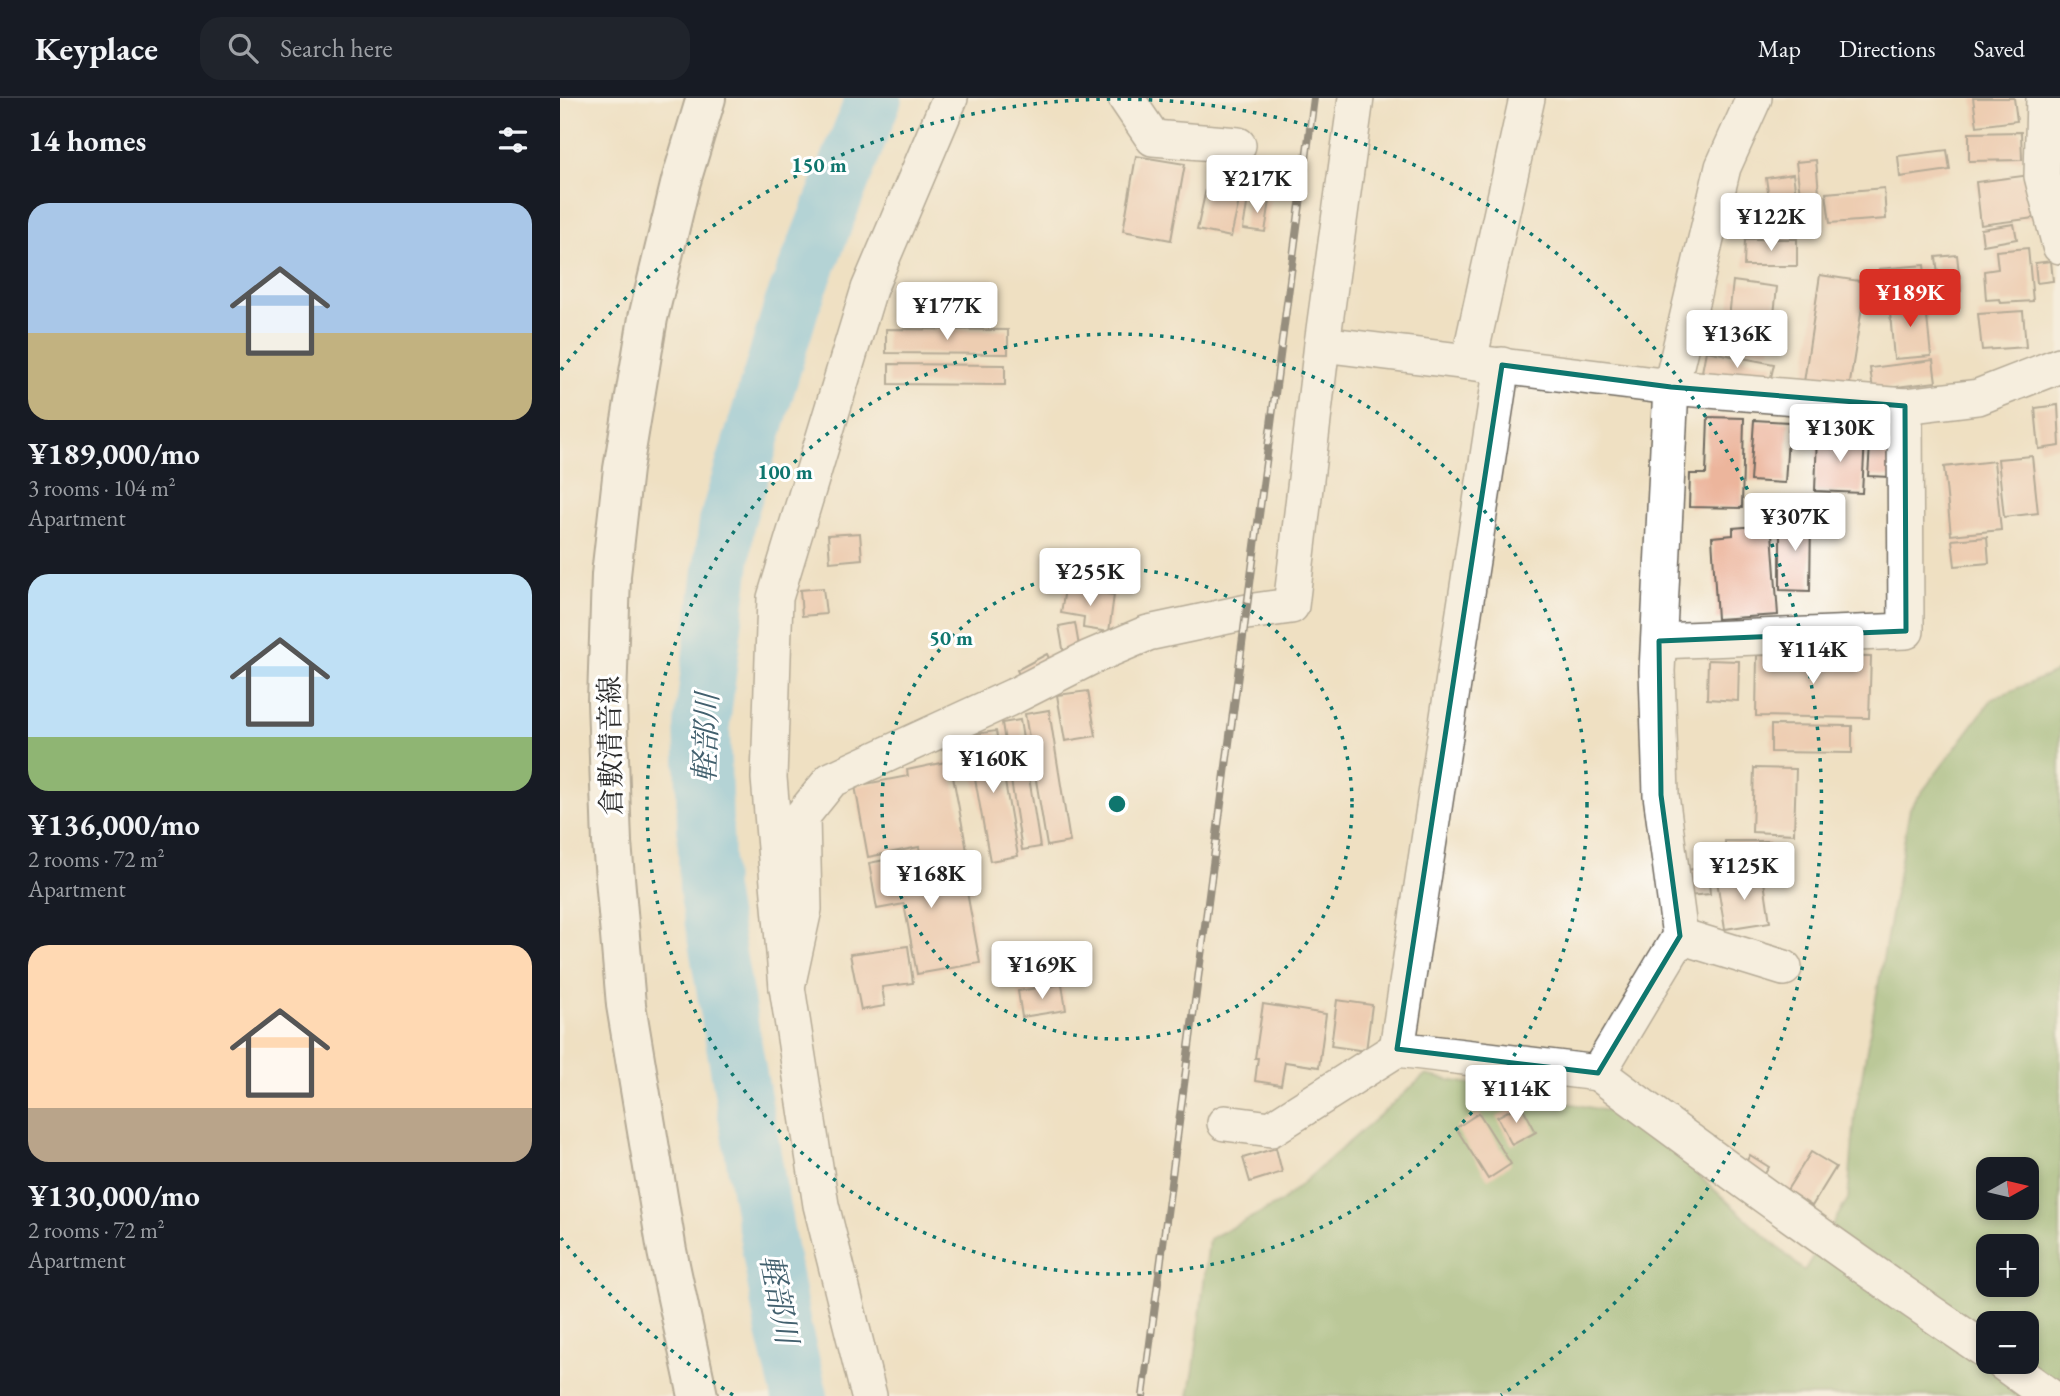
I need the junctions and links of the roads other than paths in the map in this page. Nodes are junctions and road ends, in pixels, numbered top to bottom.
1 (705, 98) edge
2 (950, 98) edge
3 (1126, 98) edge
4 (1356, 98) edge
5 (1527, 98) edge
6 (1754, 98) edge
7 (2044, 98) edge
8 (1238, 145) dead end
9 (2060, 246) edge
10 (1322, 344) junction
11 (1485, 363) junction
12 (2060, 365) edge
13 (1671, 387) junction
14 (1905, 406) junction
15 (1659, 641) junction
16 (1680, 936) junction
17 (1784, 968) dead end
18 (787, 988) junction
19 (1397, 1049) junction
20 (1598, 1073) junction
21 (1225, 1123) dead end
22 (1976, 1344) edge
23 (2019, 1374) edge
24 (698, 1396) edge
25 (869, 1396) edge
26 (2049, 1396) edge

1 - 24 main road, 倉敷清音線
2 - 18 street
3 - 8 street
4 - 10 street
5 - 11 street
6 - 13 street
7 - 9 street
10 - 11 street
10 - 18 street
11 - 13 street
11 - 19 street
12 - 14 street
13 - 14 street
13 - 15 street
14 - 15 street
15 - 16 street
16 - 17 street
16 - 20 street
18 - 25 street
19 - 20 street
19 - 21 street
20 - 22 street
23 - 26 street

